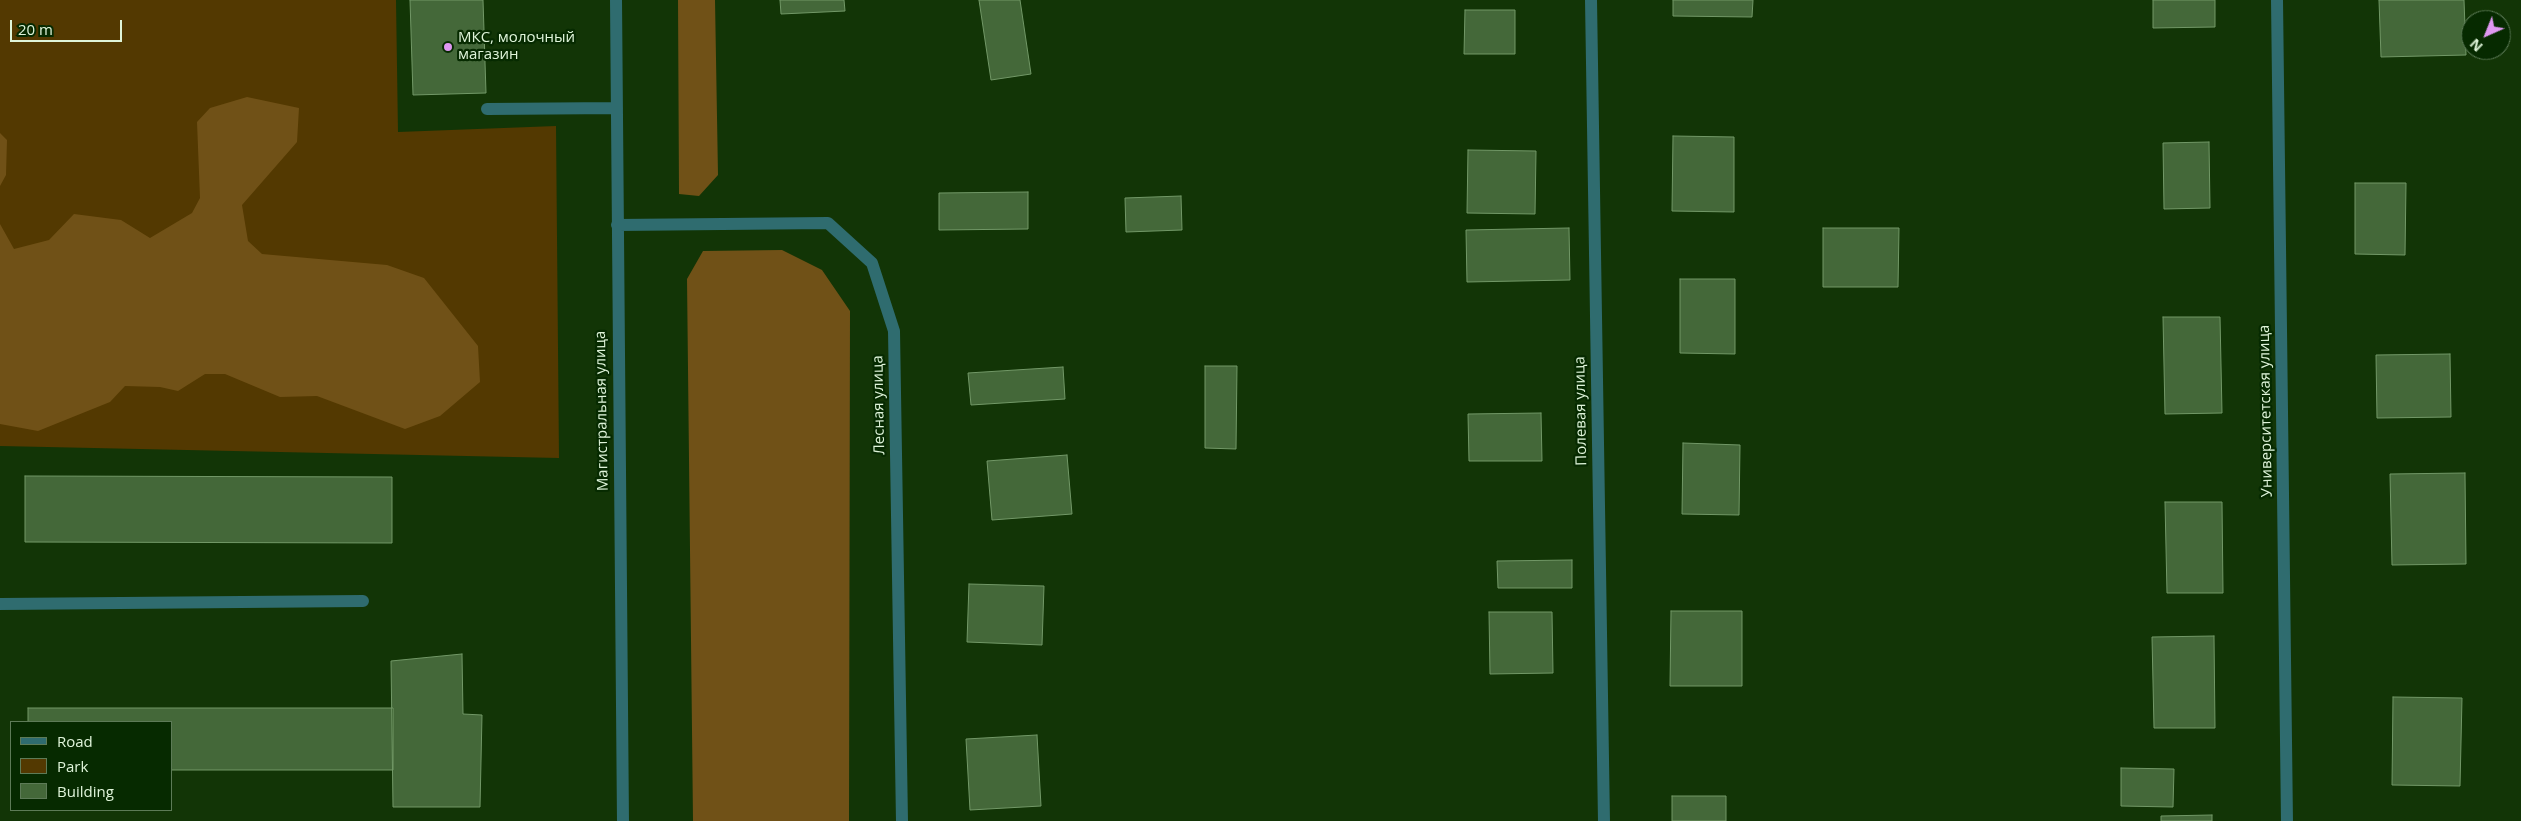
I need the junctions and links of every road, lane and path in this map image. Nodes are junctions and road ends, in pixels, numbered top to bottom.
1 (616, 0) edge
2 (1590, 0) edge
3 (2277, 0) edge
4 (617, 108) junction
5 (487, 109) dead end
6 (617, 225) junction
7 (362, 600) dead end
8 (0, 604) edge
9 (623, 821) edge
10 (902, 821) edge
11 (1604, 821) edge
12 (2287, 821) edge

1 - 4 street, Магистральная улица
2 - 11 street, Полевая улица
3 - 12 street, Университетская улица
4 - 5 street
4 - 6 street, Магистральная улица
6 - 9 street, Магистральная улица
6 - 10 street, Лесная улица
7 - 8 street

